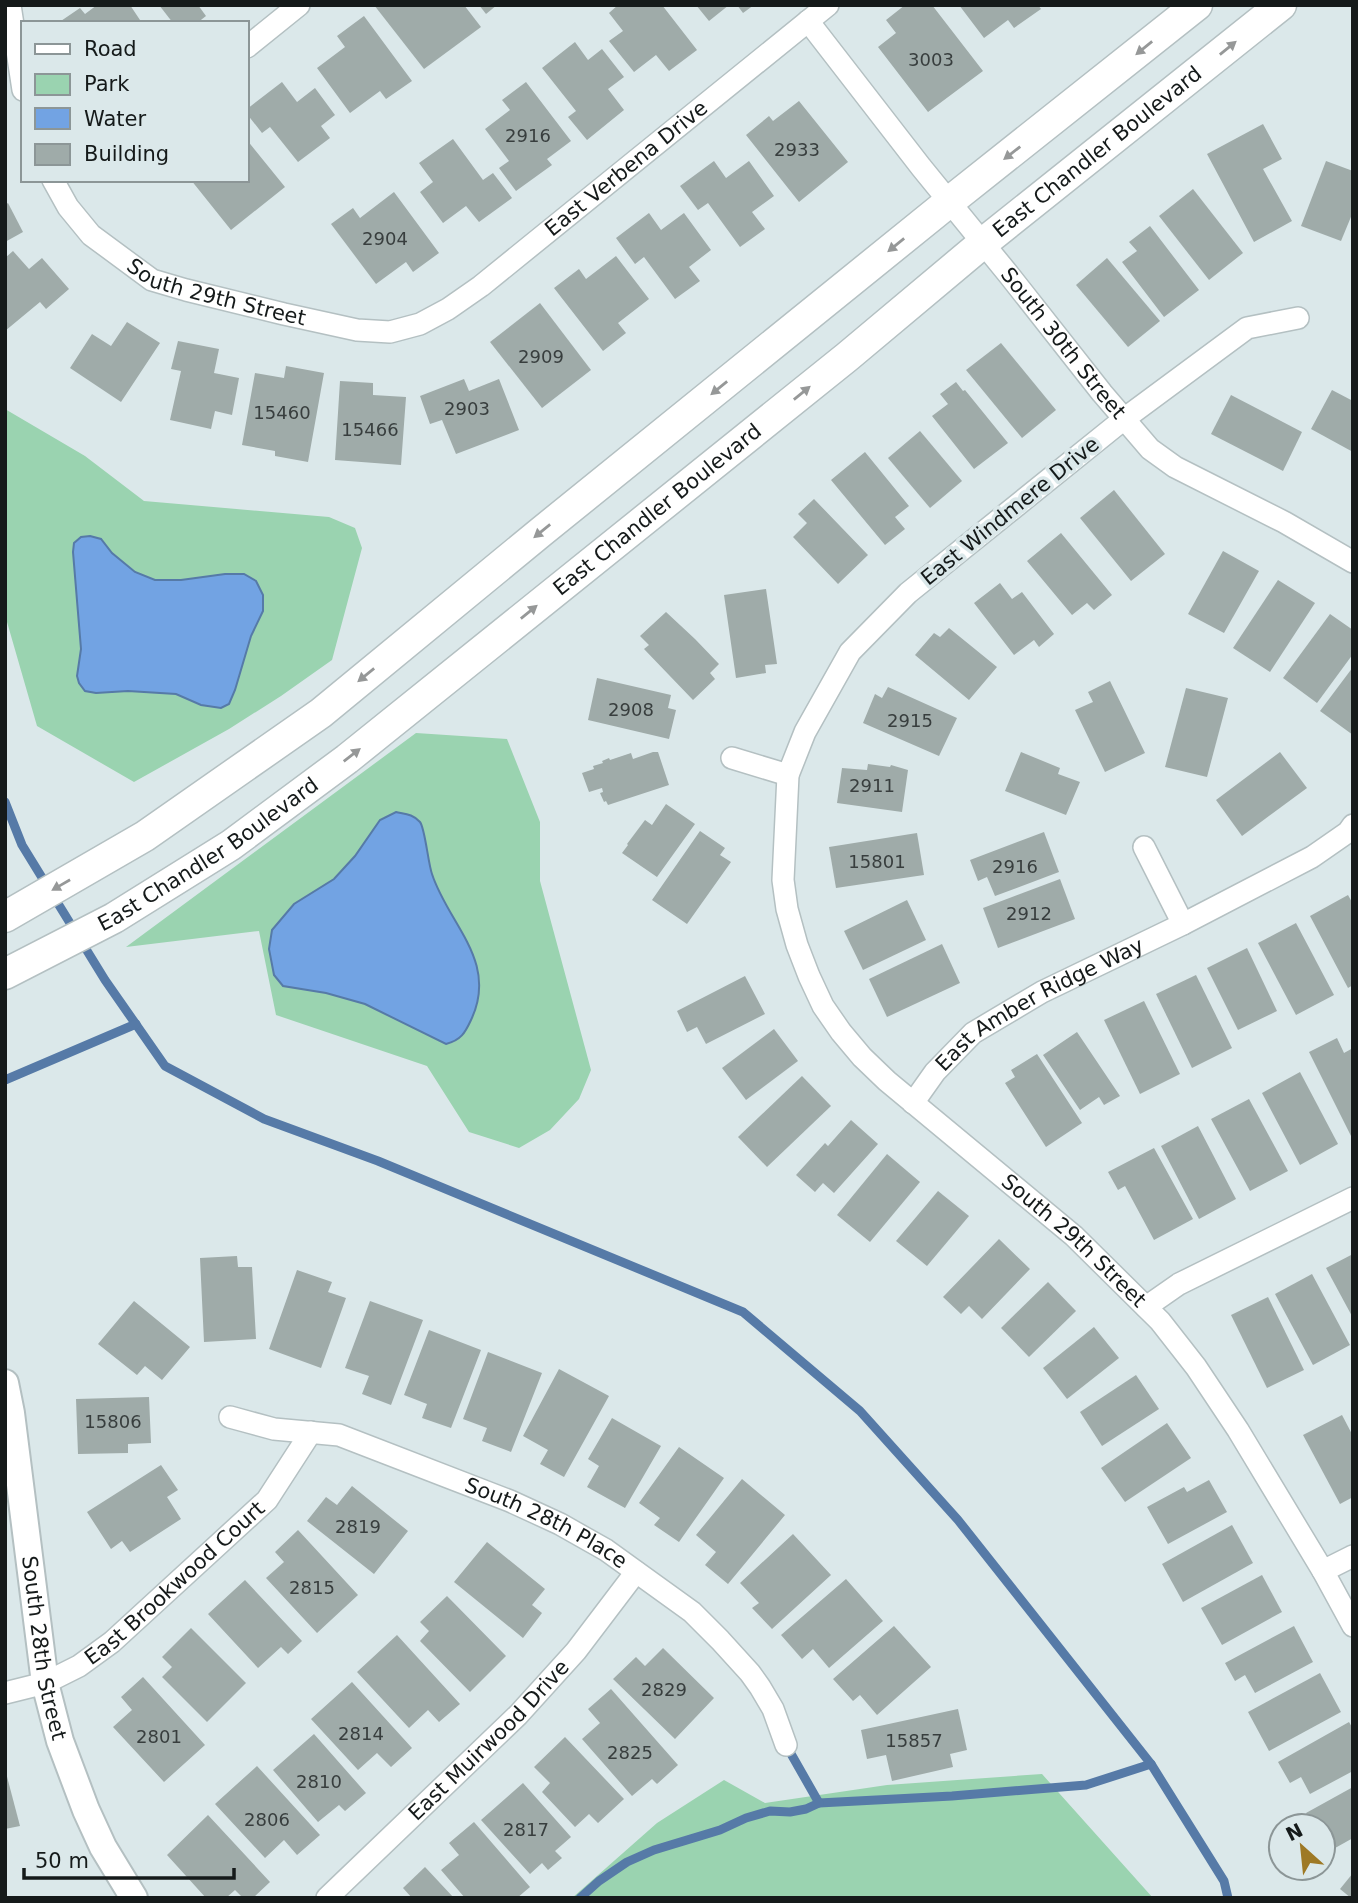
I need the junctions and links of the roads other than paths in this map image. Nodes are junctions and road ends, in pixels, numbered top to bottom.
1 (10, 5) edge
2 (299, 5) edge
3 (828, 5) edge
4 (1197, 5) edge
5 (1281, 5) edge
6 (808, 22) junction
7 (248, 46) edge
8 (21, 77) edge
9 (56, 182) edge
10 (949, 202) junction
11 (983, 243) junction
12 (1298, 318) dead end
13 (420, 324) joint
14 (1124, 419) junction
15 (1353, 562) edge
16 (732, 758) dead end
17 (789, 775) junction
18 (1353, 825) edge
19 (1144, 846) dead end
20 (783, 880) joint
21 (16, 911) edge
22 (1183, 925) junction
23 (5, 974) edge
24 (913, 1103) junction
25 (1353, 1198) edge
26 (1146, 1307) junction
27 (5, 1383) edge
28 (230, 1417) dead end
29 (311, 1432) junction
30 (1353, 1556) edge
31 (1323, 1571) junction
32 (636, 1572) junction
33 (1353, 1626) edge
34 (45, 1683) junction
35 (5, 1693) edge
36 (786, 1745) dead end
37 (134, 1898) edge
38 (327, 1898) edge

1 - 8 street
2 - 7 street
3 - 6 street, East Verbena Drive
4 -> 10 main road
11 -> 5 main road, East Chandler Boulevard
6 - 10 street, South 30th Street
6 - 13 street, East Verbena Drive
9 - 13 street, South 29th Street
10 - 11 street, South 30th Street
10 -> 21 main road
11 - 14 street, South 30th Street
23 -> 11 main road, East Chandler Boulevard
12 - 14 street, East Windmere Drive
14 - 15 street, South 30th Street
14 - 17 street, East Windmere Drive
16 - 17 street
17 - 20 street, East Windmere Drive
18 - 22 street, East Amber Ridge Way
19 - 22 street
20 - 24 street, South 29th Street
22 - 24 street, East Amber Ridge Way
24 - 26 street, South 29th Street
25 - 26 street
26 - 31 street, South 29th Street
27 - 34 street, South 28th Street
28 - 29 street, South 28th Place
29 - 32 street, South 28th Place
29 - 34 street, East Brookwood Court
30 - 31 street
31 - 33 street, South 29th Street
32 - 36 street, South 28th Place
32 - 38 street, East Muirwood Drive
34 - 35 street, East Brookwood Court
34 - 37 street, South 28th Street

